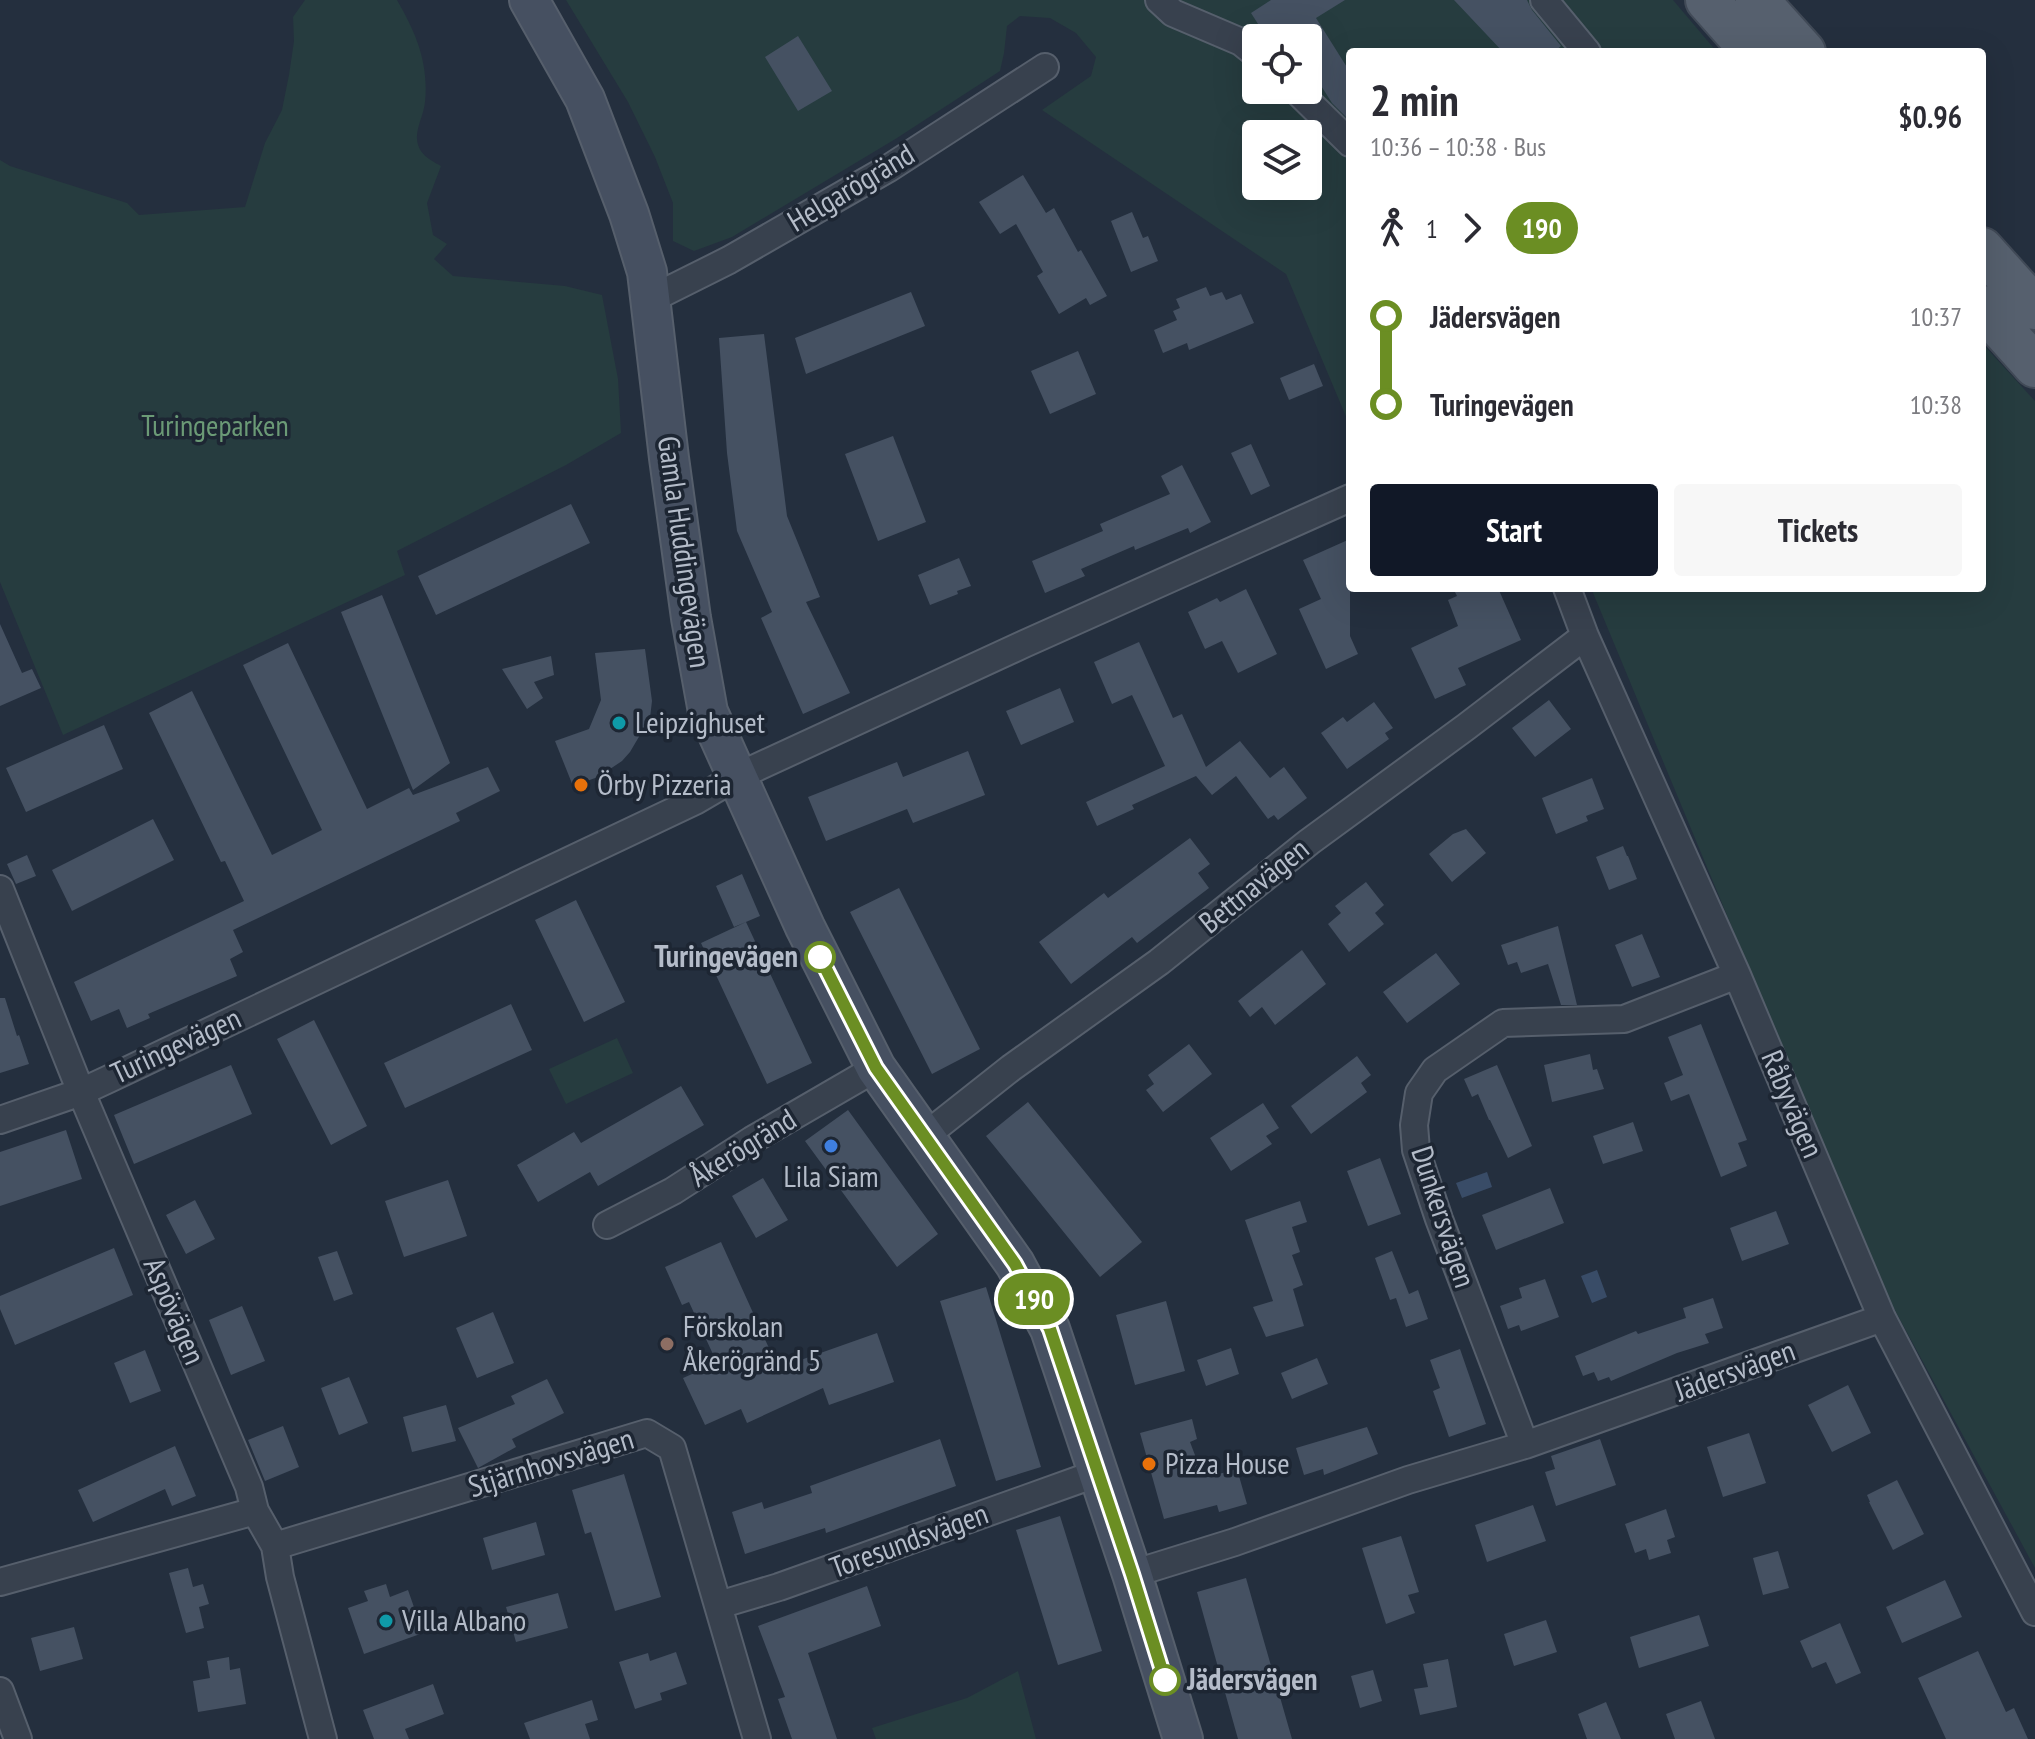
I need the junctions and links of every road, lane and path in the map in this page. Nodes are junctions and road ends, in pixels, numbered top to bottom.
1 (529, 0) edge
2 (1159, 0) edge
3 (1544, 0) edge
4 (1707, 0) edge
5 (1757, 0) edge
6 (1242, 43) edge
7 (1584, 48) edge
8 (1749, 48) edge
9 (1800, 48) edge
10 (1045, 67) dead end
11 (1310, 104) edge
12 (1346, 139) edge
13 (1986, 253) edge
14 (651, 299) junction
15 (2035, 308) edge
16 (1986, 311) edge
17 (2035, 366) edge
18 (1346, 500) edge
19 (1568, 592) edge
20 (1585, 636) junction
21 (736, 777) junction
22 (0, 889) edge
23 (1737, 975) junction
24 (876, 1068) junction
25 (81, 1092) junction
26 (0, 1120) edge
27 (925, 1136) junction
28 (607, 1225) dead end
29 (1882, 1318) junction
30 (1525, 1445) junction
31 (1098, 1473) junction
32 (255, 1511) junction
33 (275, 1546) junction
34 (1132, 1574) junction
35 (0, 1582) edge
36 (719, 1605) junction
37 (2035, 1612) edge
38 (0, 1691) edge
39 (18, 1739) edge
40 (323, 1739) edge
41 (757, 1739) edge
42 (1183, 1739) edge

1 - 14 street, Gamla Huddingevägen
2 - 6 street
3 - 7 street
4 - 8 main road
5 - 9 main road
10 - 14 street, Helgarögränd
11 - 12 street
13 - 15 main road
14 - 21 street, Gamla Huddingevägen
16 - 17 main road
18 - 21 street, Turingevägen
19 - 20 street, Råbyvägen
20 - 23 street, Råbyvägen
20 - 27 street, Bettnavägen
21 - 24 street, Gamla Huddingevägen
21 - 25 street, Turingevägen
22 - 25 street, Aspövägen
23 - 29 street, Råbyvägen
23 - 30 street, Dunkersvägen
24 - 27 street, Gamla Huddingevägen
24 - 28 street, Åkerögränd
25 - 26 street, Turingevägen
25 - 32 street, Aspövägen
27 - 31 street, Gamla Huddingevägen
29 - 30 street, Jädersvägen
29 - 37 street, Råbyvägen
30 - 34 street, Jädersvägen
31 - 34 street, Gamla Huddingevägen
31 - 36 street, Toresundsvägen
32 - 33 street, Aspövägen
32 - 35 street
33 - 36 street, Stjärnhovsvägen
33 - 40 street, Aspövägen
34 - 42 street, Gamla Huddingevägen
36 - 41 street, Stjärnhovsvägen
38 - 39 street

